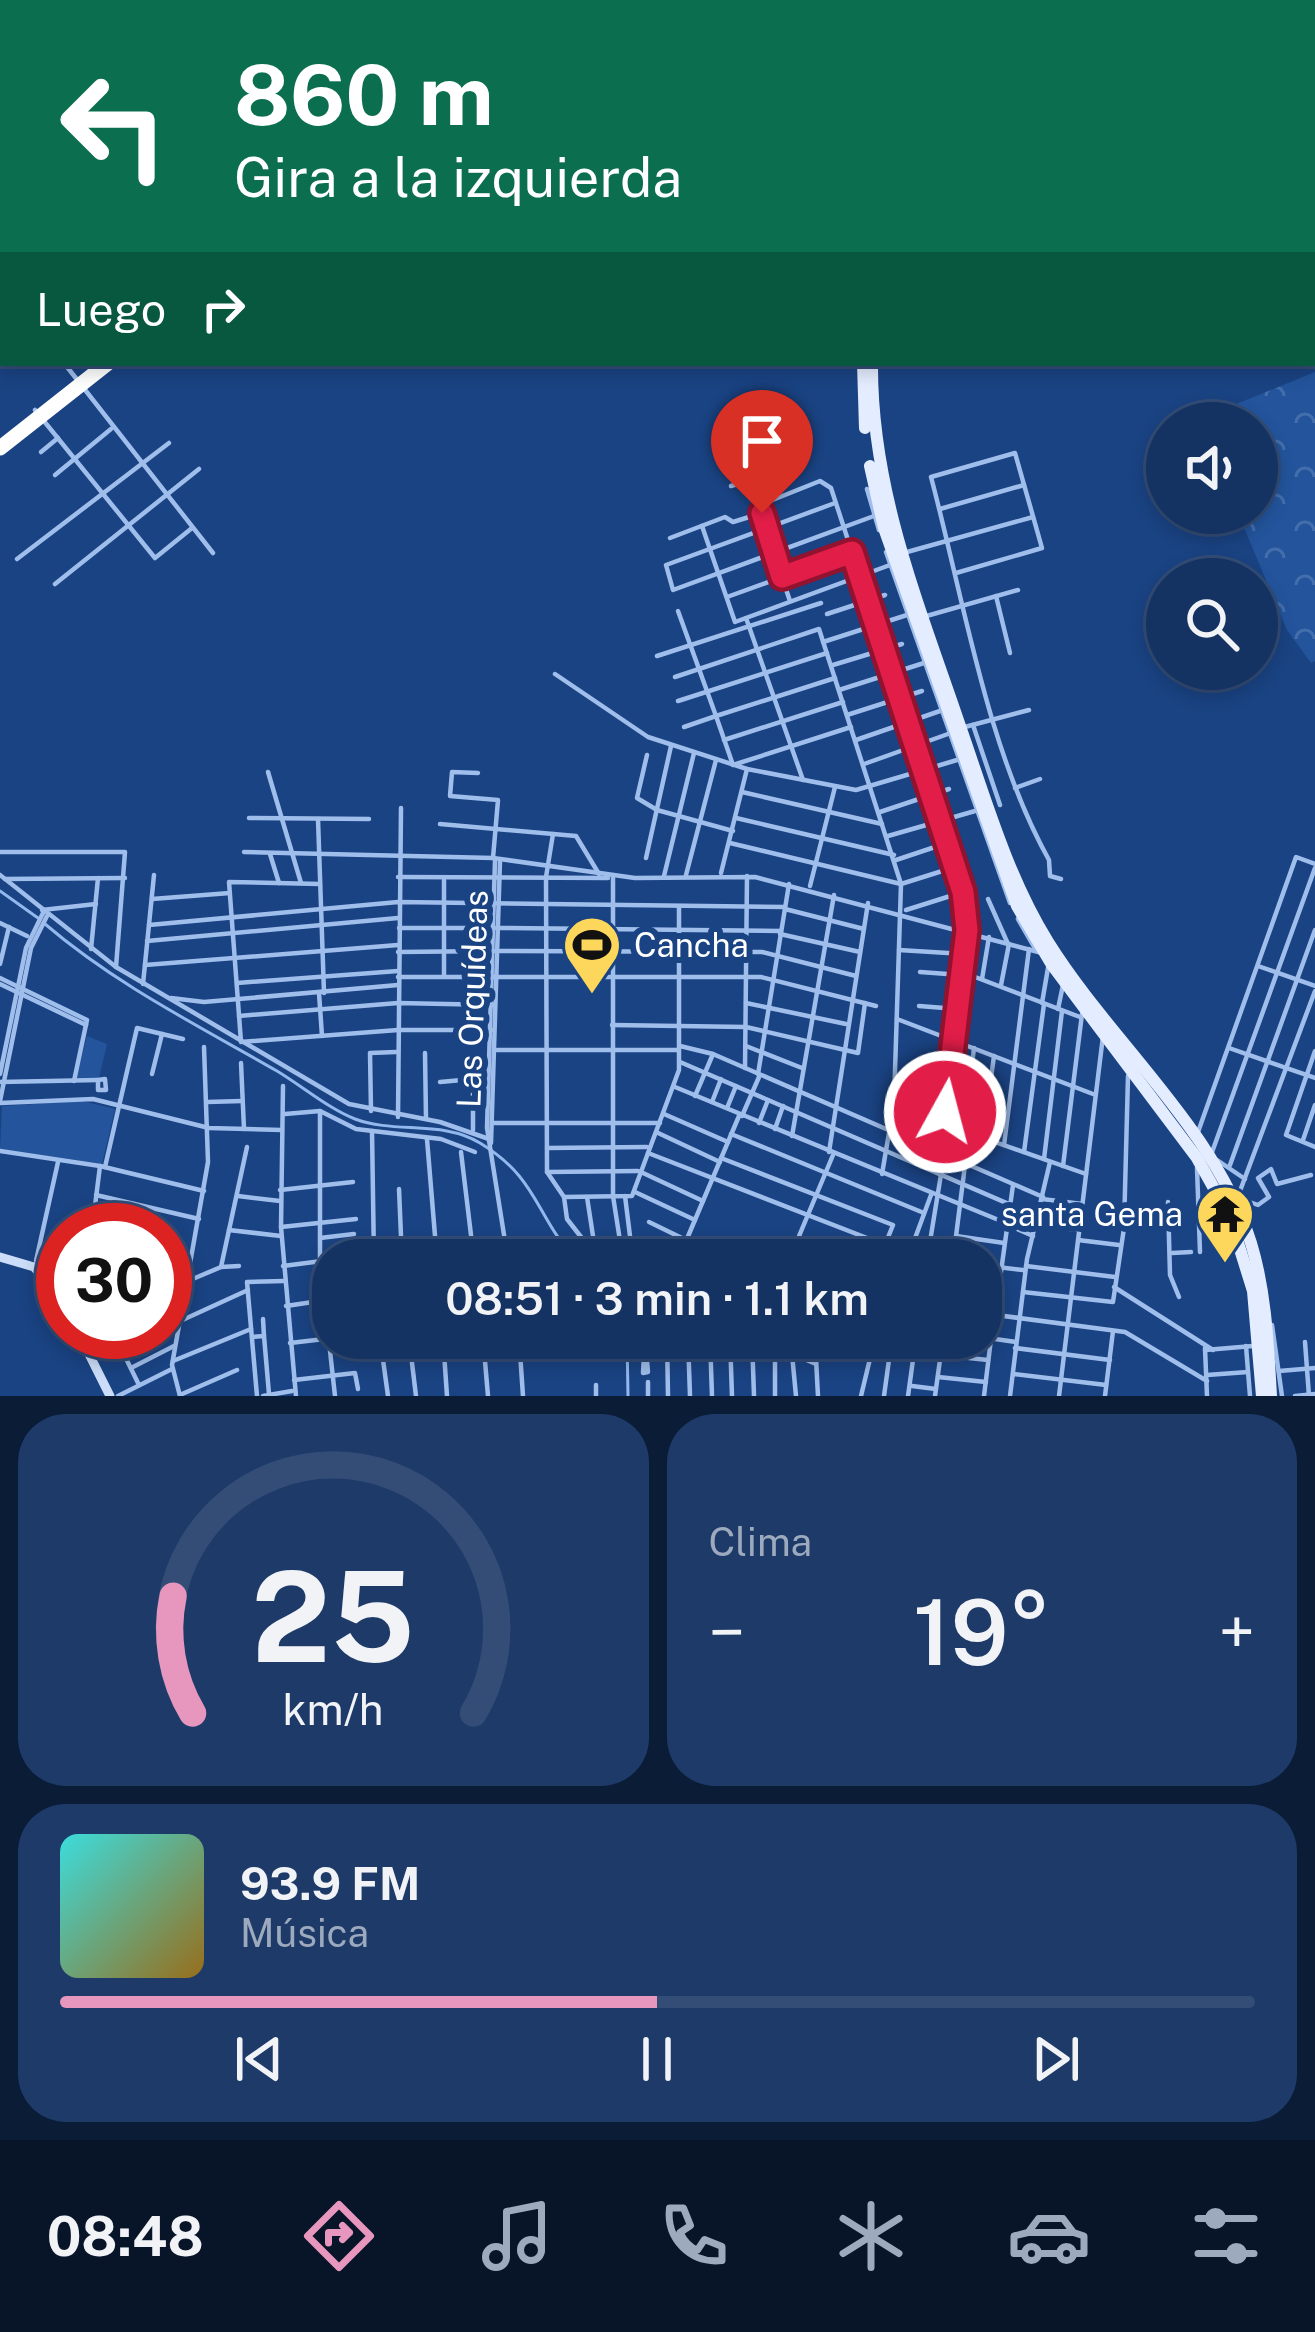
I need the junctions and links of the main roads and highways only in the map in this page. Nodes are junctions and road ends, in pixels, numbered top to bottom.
1 (91, 366) edge
2 (103, 366) edge
3 (867, 366) edge
4 (867, 366) edge
5 (77, 382) junction
6 (38, 414) junction
7 (0, 436) edge
8 (0, 448) edge
9 (896, 561) junction
10 (914, 615) junction
11 (959, 730) junction
12 (968, 757) junction
13 (1108, 1034) junction
14 (1206, 1159) junction
15 (1267, 1396) edge

1 - 5 highway
2 - 5 highway
3 - 9 main road
4 - 9 main road
5 - 6 highway
6 - 7 highway
6 - 8 highway
9 - 10 main road
10 - 11 main road
10 - 11 main road
11 - 12 main road
12 - 13 main road
12 - 13 main road
13 - 14 main road
13 - 14 main road
14 - 15 main road
14 - 15 main road

